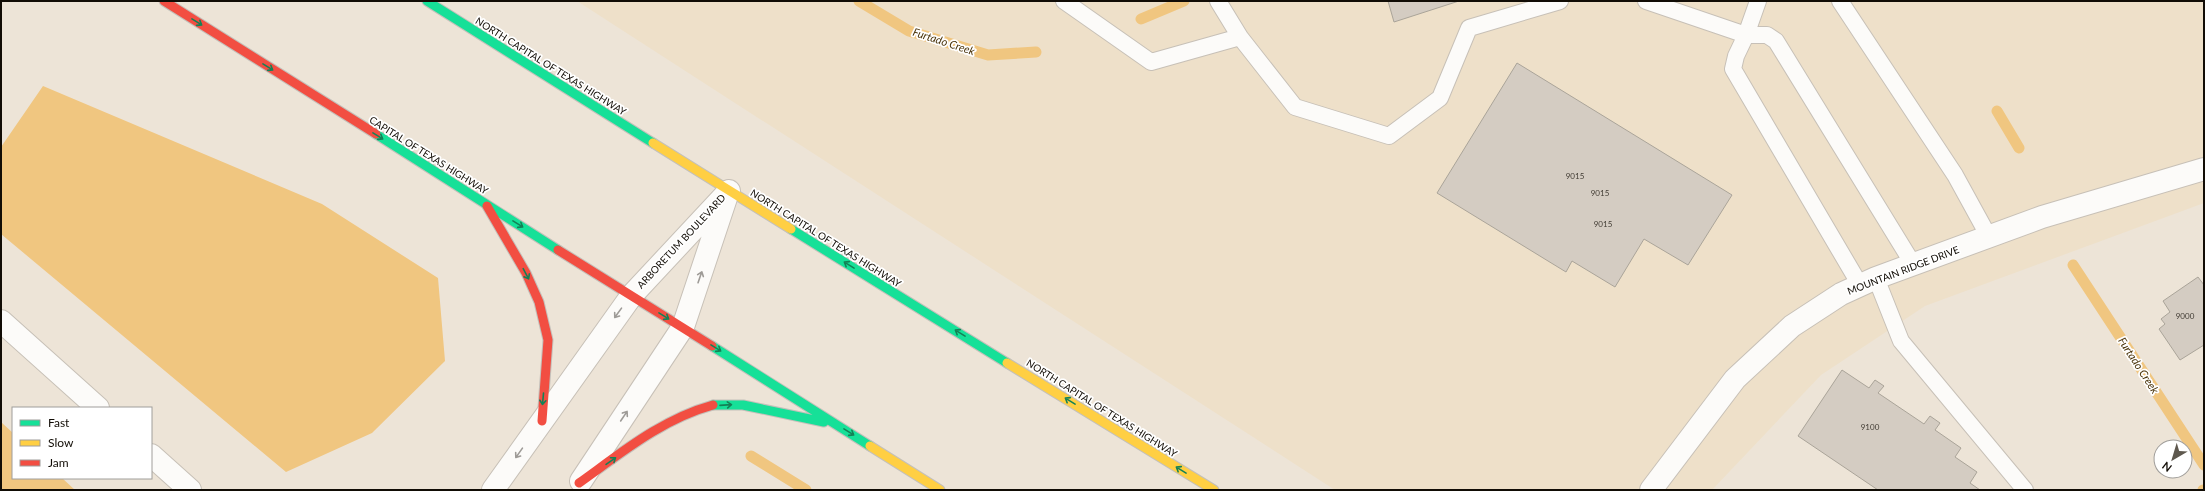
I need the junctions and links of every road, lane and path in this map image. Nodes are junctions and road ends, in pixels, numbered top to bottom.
1 (164, 1) edge
2 (427, 1) edge
3 (1064, 1) edge
4 (1218, 1) edge
5 (1560, 1) edge
6 (1646, 1) edge
7 (1758, 1) edge
8 (1840, 1) edge
9 (1746, 35) junction
10 (1240, 38) junction
11 (2204, 169) edge
12 (729, 191) junction
13 (485, 204) junction
14 (1989, 237) junction
15 (1913, 264) junction
16 (1868, 282) junction
17 (632, 295) junction
18 (1, 321) edge
19 (683, 328) junction
20 (97, 407) edge
21 (542, 421) junction
22 (837, 425) junction
23 (152, 456) edge
24 (577, 487) edge
25 (190, 490) edge
26 (492, 490) edge
27 (940, 490) edge
28 (1214, 490) edge
29 (1651, 490) edge
30 (2025, 490) edge

1 -> 13 highway, CAPITAL OF TEXAS HIGHWAY
2 - 12 highway, NORTH CAPITAL OF TEXAS HIGHWAY
3 - 10 lane
4 - 10 lane
5 - 10 lane
6 - 9 lane
7 - 9 lane
8 - 14 lane
9 - 15 lane
9 - 16 lane
11 - 14 street, MOUNTAIN RIDGE DRIVE
12 - 17 street, ARBORETUM BOULEVARD
19 -> 12 street, ARBORETUM BOULEVARD
28 -> 12 highway, NORTH CAPITAL OF TEXAS HIGHWAY
13 -> 17 highway, CAPITAL OF TEXAS HIGHWAY
13 -> 21 highway
14 - 15 street, MOUNTAIN RIDGE DRIVE
15 - 16 street, MOUNTAIN RIDGE DRIVE
16 - 29 street, MOUNTAIN RIDGE DRIVE
16 - 30 lane
17 -> 19 highway, CAPITAL OF TEXAS HIGHWAY
17 -> 21 street, ARBORETUM BOULEVARD
18 - 20 street
19 -> 22 highway
24 -> 19 street, ARBORETUM BOULEVARD
21 -> 26 street, ARBORETUM BOULEVARD
24 -> 22 highway
22 -> 27 highway
23 - 25 street

